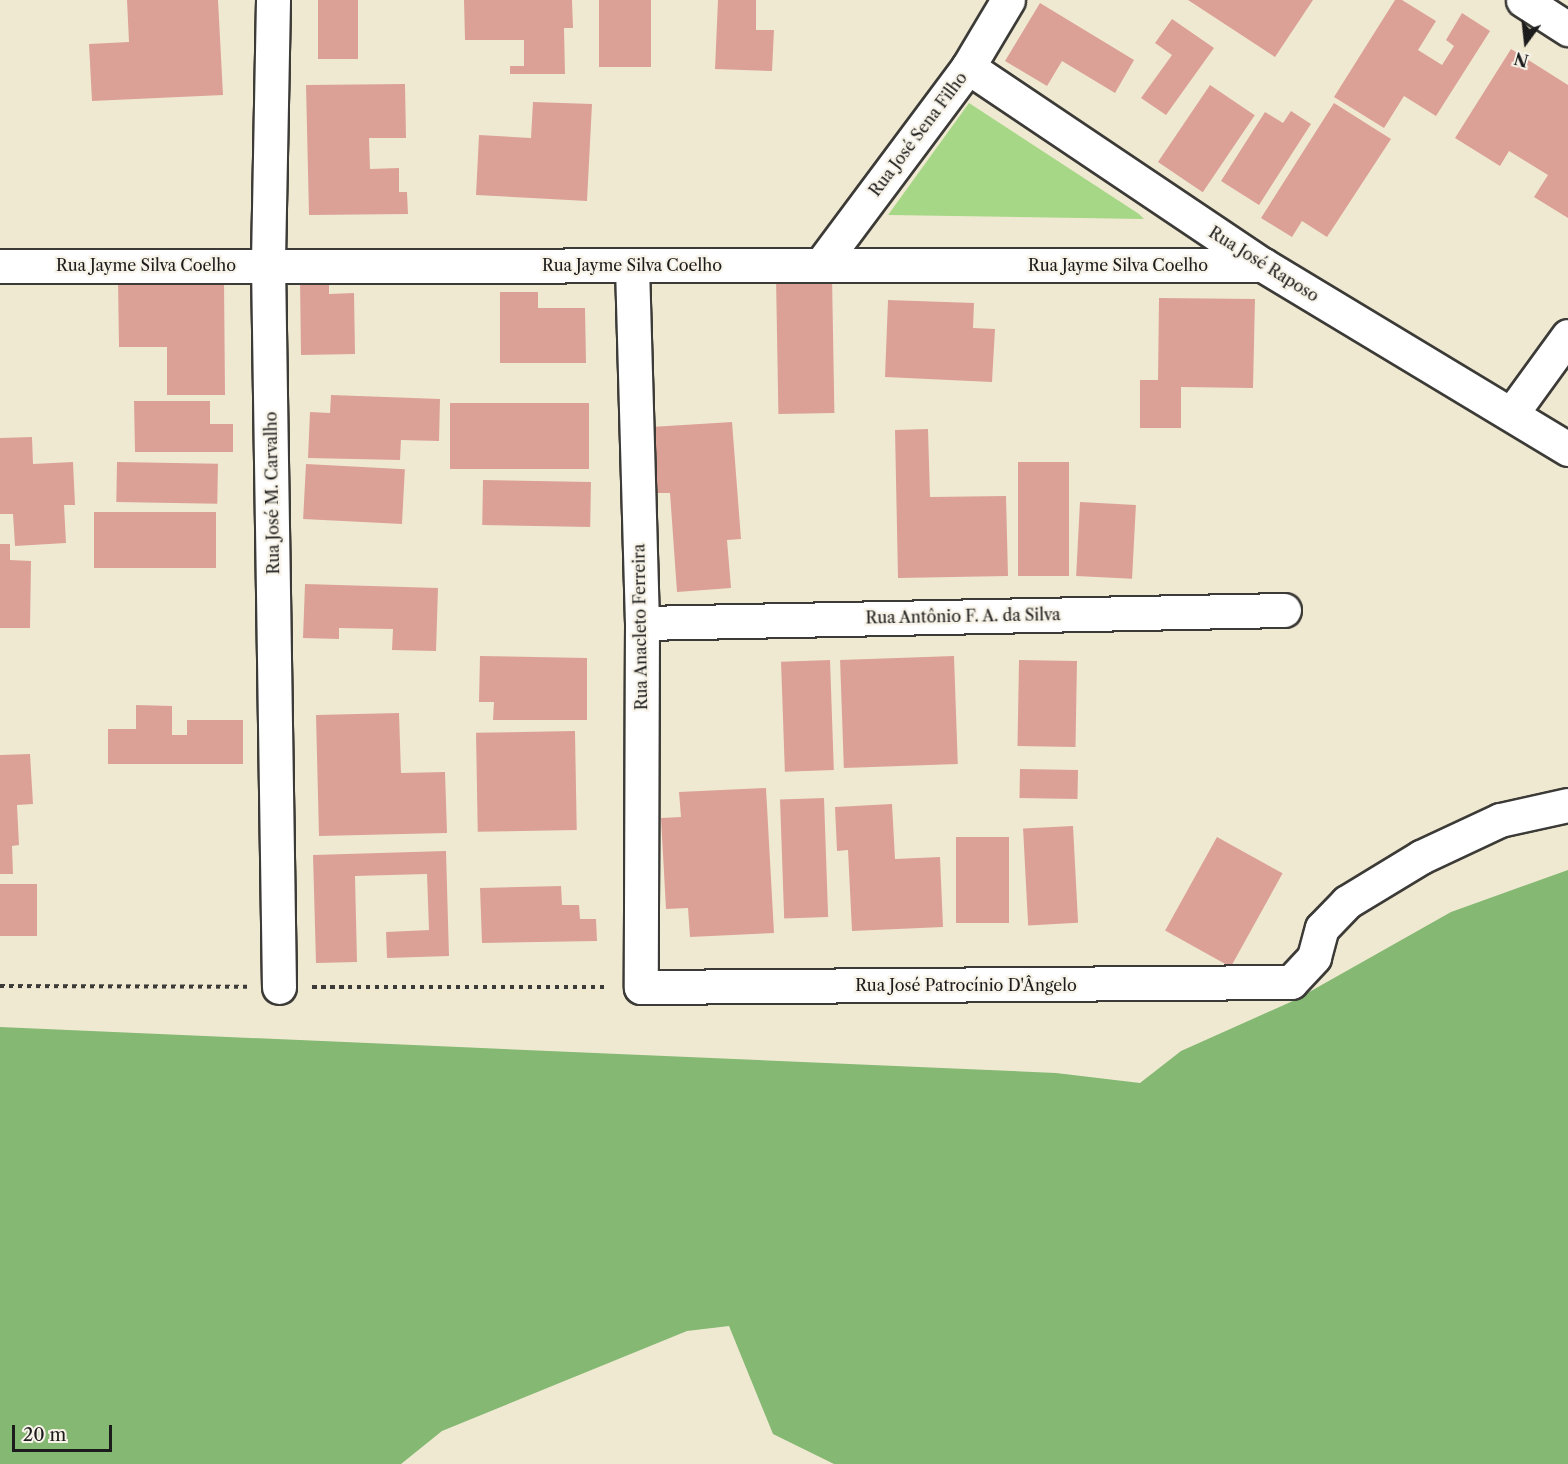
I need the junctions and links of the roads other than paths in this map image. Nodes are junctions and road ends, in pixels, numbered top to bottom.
1 (273, 0) edge
2 (1008, 0) edge
3 (1523, 0) edge
4 (1568, 29) edge
5 (968, 67) junction
6 (822, 263) junction
7 (268, 264) junction
8 (1263, 265) junction
9 (0, 266) edge
10 (632, 266) junction
11 (1568, 336) edge
12 (1512, 413) junction
13 (1568, 450) edge
14 (1284, 610) dead end
15 (642, 623) junction
16 (1568, 805) edge
17 (279, 987) road end
18 (641, 987) joint

1 - 7 street, Rua José M. Carvalho
2 - 5 street, Rua José Sena Filho
3 - 4 street
5 - 6 street, Rua José Sena Filho
5 - 8 street, Rua José Raposo
6 - 8 street, Rua Jayme Silva Coelho
6 - 10 street, Rua Jayme Silva Coelho
7 - 9 street, Rua Jayme Silva Coelho
7 - 10 street, Rua Jayme Silva Coelho
7 - 17 street, Rua José M. Carvalho
8 - 12 street, Rua José Raposo
10 - 15 street, Rua Anacleto Ferreira
11 - 12 street
12 - 13 street, Rua José Raposo
14 - 15 street, Rua Antônio F. A. da Silva
15 - 18 street, Rua Anacleto Ferreira
16 - 18 street, Rua José Patrocínio D'Ângelo

